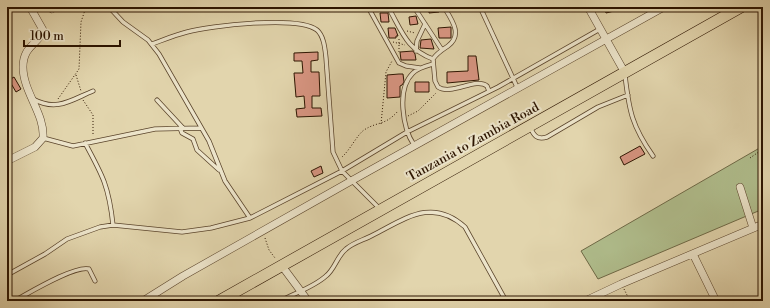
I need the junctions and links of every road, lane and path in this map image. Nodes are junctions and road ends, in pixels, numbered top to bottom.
1 (30, 7) edge
2 (86, 7) edge
3 (109, 7) edge
4 (368, 7) edge
5 (388, 7) edge
6 (414, 7) edge
7 (444, 7) edge
8 (480, 7) edge
9 (588, 7) edge
10 (664, 7) edge
11 (741, 7) edge
12 (425, 24) junction
13 (400, 27) junction
14 (600, 29) junction
15 (420, 34) junction
16 (606, 39) junction
17 (152, 44) junction
18 (442, 50) junction
19 (416, 51) junction
20 (395, 58) junction
21 (433, 59) junction
22 (399, 62) junction
23 (433, 64) junction
24 (421, 68) junction
25 (625, 72) junction
26 (75, 75) junction
27 (513, 78) junction
28 (517, 87) junction
29 (440, 88) junction
30 (93, 91) dead end
31 (489, 91) junction
32 (628, 95) junction
33 (81, 96) junction
34 (32, 99) junction
35 (157, 100) dead end
36 (403, 104) junction
37 (53, 106) junction
38 (404, 117) junction
39 (380, 125) junction
40 (529, 126) junction
41 (182, 128) junction
42 (201, 128) junction
43 (407, 132) junction
44 (43, 138) junction
45 (93, 141) junction
46 (85, 143) junction
47 (414, 145) junction
48 (763, 149) edge
49 (653, 156) dead end
50 (750, 158) dead end
51 (7, 161) edge
52 (337, 162) junction
53 (219, 170) junction
54 (342, 171) junction
55 (351, 180) junction
56 (740, 187) dead end
57 (381, 210) junction
58 (250, 218) junction
59 (763, 224) edge
60 (113, 225) junction
61 (753, 228) junction
62 (262, 231) junction
63 (693, 254) junction
64 (282, 266) junction
65 (7, 275) edge
66 (95, 281) dead end
67 (621, 284) junction
68 (301, 290) junction
69 (14, 301) edge
70 (143, 301) edge
71 (219, 301) edge
72 (280, 301) edge
73 (308, 301) edge
74 (506, 301) edge
75 (584, 301) edge
76 (630, 301) edge
77 (716, 301) edge

1 - 34 street
2 - 26 path
3 - 17 lane
4 - 20 lane
5 - 13 lane
6 - 12 lane
7 - 18 lane
8 - 27 lane
9 - 14 street
10 - 16 street
11 - 25 highway, Tanzania to Zambia Road
12 - 15 lane
12 - 18 lane
13 - 15 path
13 - 19 lane
13 - 22 path
14 - 16 street
14 - 27 lane
15 - 19 lane
16 - 25 street
16 - 28 street
17 - 42 lane
17 - 52 lane
18 - 21 lane
19 - 21 lane
20 - 22 lane
20 - 39 path
21 - 23 lane
22 - 24 lane
23 - 24 lane
23 - 29 lane
24 - 36 lane
25 - 32 lane
25 - 40 highway, Tanzania to Zambia Road
26 - 33 path
26 - 37 path
27 - 28 lane
27 - 31 lane
28 - 47 street
29 - 31 lane
29 - 38 path
30 - 33 lane
31 - 43 lane
32 - 40 lane
32 - 49 lane
33 - 37 lane
33 - 45 path
34 - 37 lane
34 - 44 street
35 - 41 lane
36 - 38 lane
36 - 39 path
38 - 43 lane
39 - 52 path
40 - 57 highway, Tanzania to Zambia Road
41 - 42 lane
41 - 45 lane
41 - 53 lane
42 - 53 lane
43 - 47 lane
43 - 54 lane
44 - 46 lane
44 - 51 street
45 - 46 lane
46 - 60 lane
47 - 55 street
48 - 50 path
52 - 54 lane
53 - 58 lane
54 - 55 lane
54 - 58 lane
55 - 57 lane
55 - 62 street
56 - 61 street
57 - 64 highway, Tanzania to Zambia Road
58 - 60 lane
59 - 61 street
60 - 65 lane
61 - 63 street
62 - 64 path
62 - 70 street
63 - 67 street
63 - 77 street
64 - 68 street
64 - 71 highway, Tanzania to Zambia Road
66 - 69 lane
67 - 75 street
67 - 76 path
68 - 72 lane
68 - 73 street
68 - 74 lane

